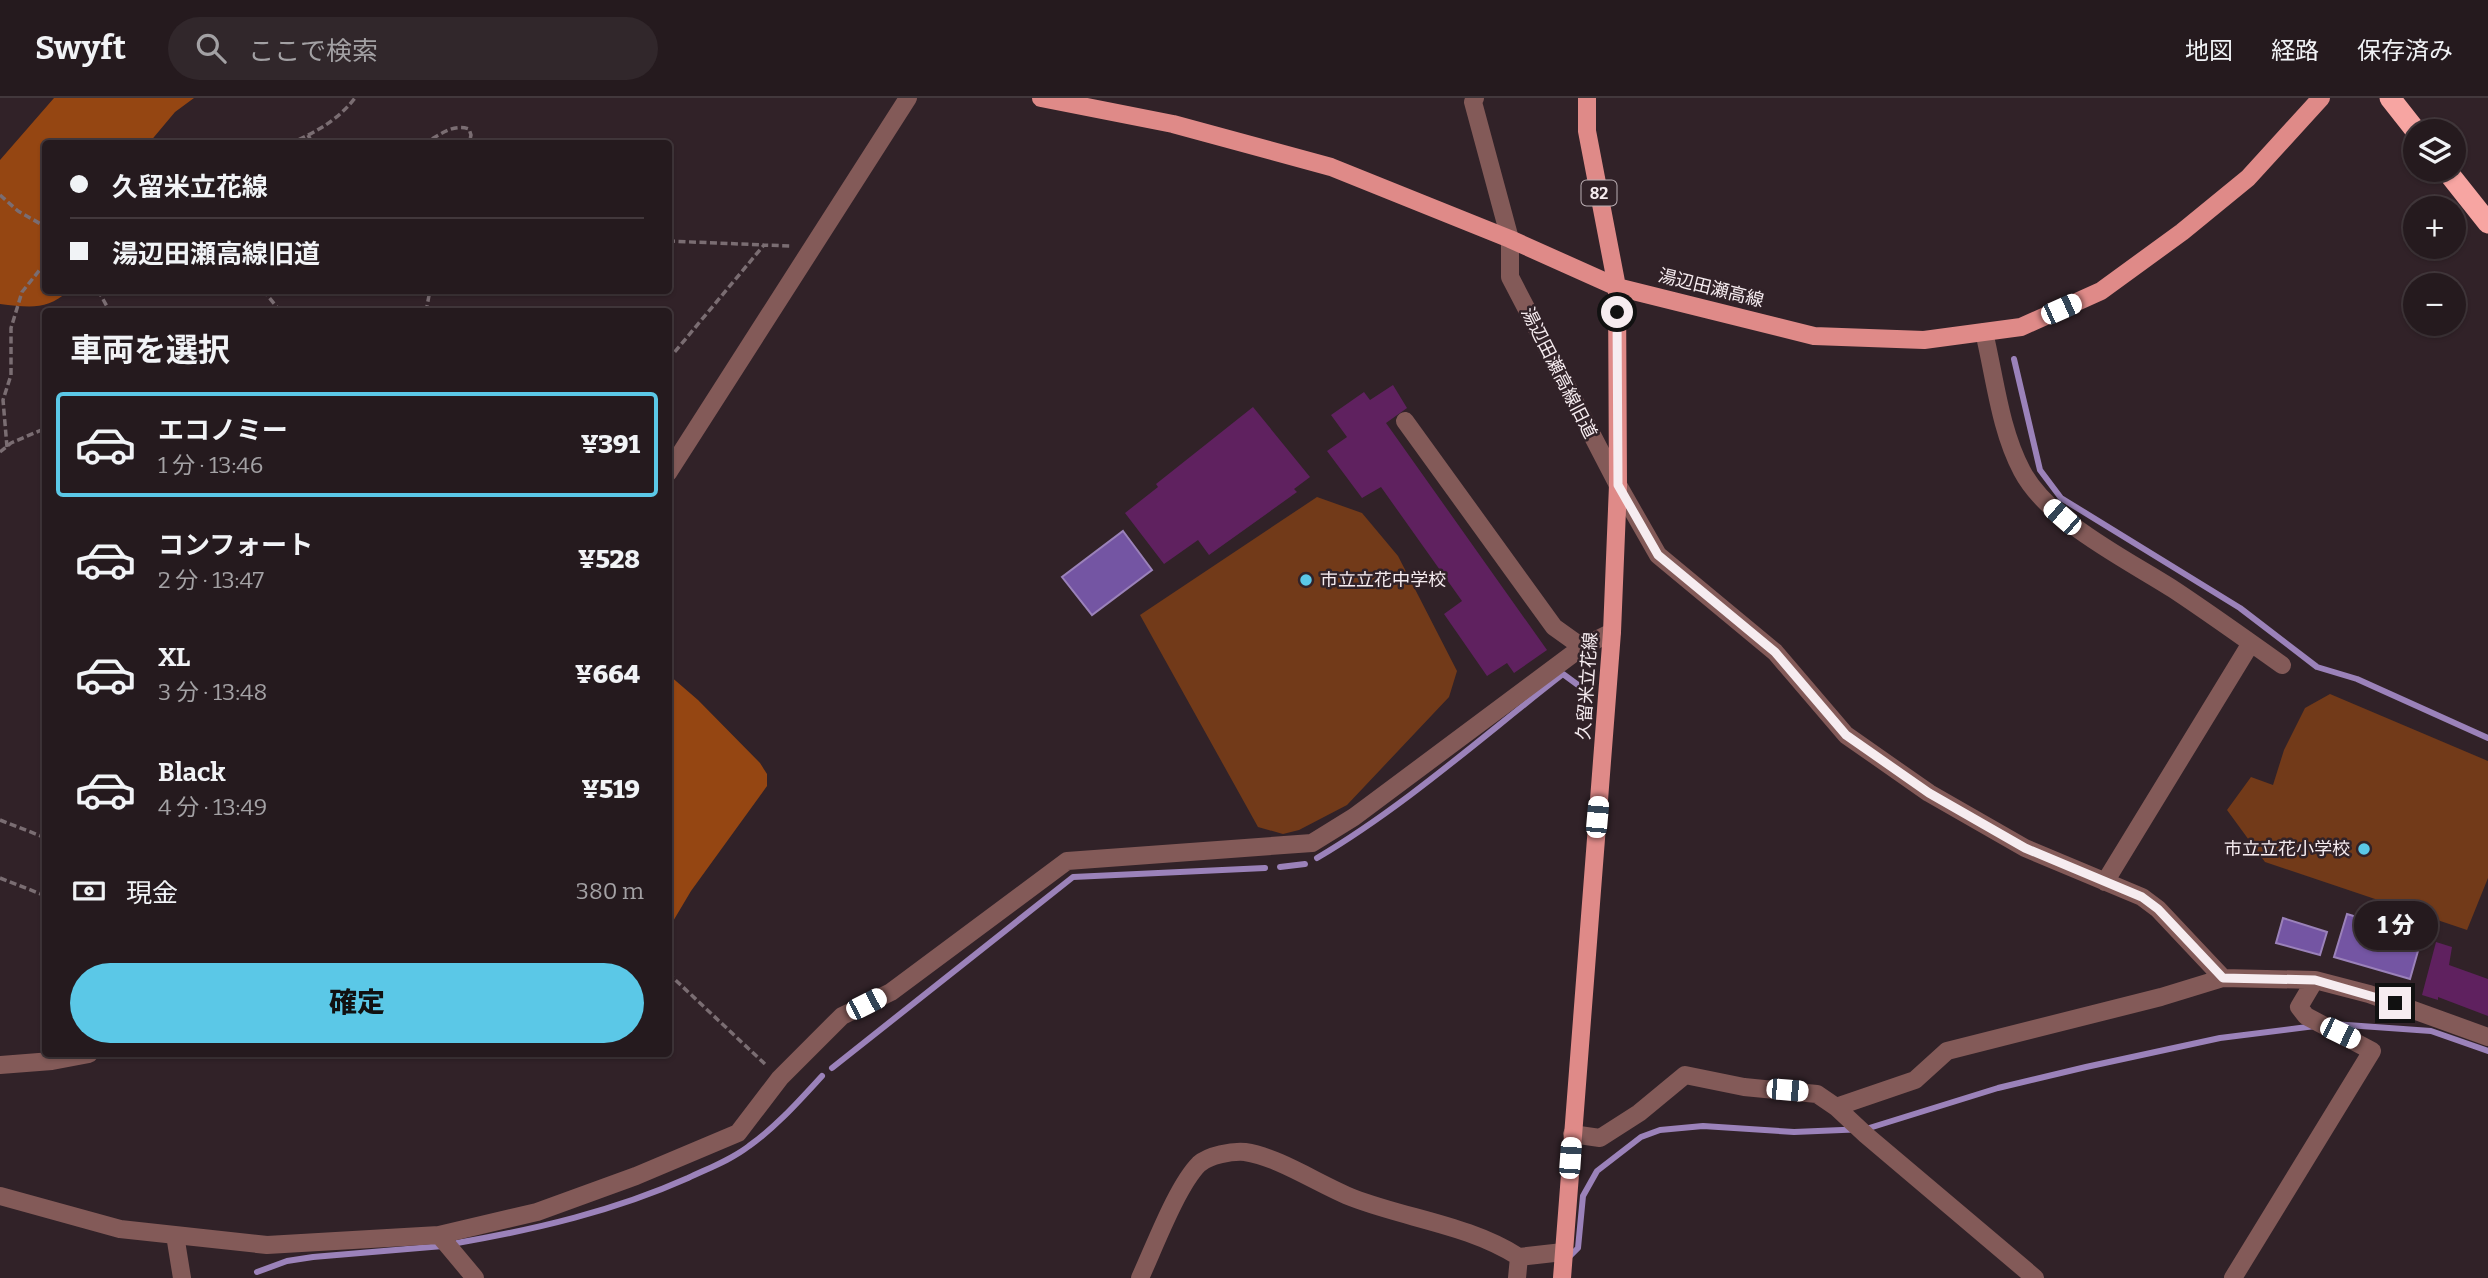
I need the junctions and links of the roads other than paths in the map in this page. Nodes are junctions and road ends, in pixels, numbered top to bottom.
1 (908, 98) edge
2 (1041, 98) edge
3 (1475, 98) edge
4 (1587, 98) edge
5 (2321, 98) edge
6 (2390, 98) edge
7 (2407, 119) edge
8 (2456, 182) edge
9 (2488, 223) edge
10 (1510, 239) junction
11 (1617, 287) junction
12 (1984, 332) junction
13 (1405, 421) dead end
14 (672, 467) edge
15 (1618, 485) junction
16 (1612, 632) junction
17 (2251, 643) junction
18 (1582, 647) junction
19 (2282, 664) dead end
20 (2105, 882) junction
21 (2223, 978) junction
22 (2315, 980) junction
23 (2488, 1037) edge
24 (73, 1057) edge
25 (0, 1065) edge
26 (1836, 1107) junction
27 (1572, 1134) junction
28 (0, 1196) edge
29 (176, 1235) junction
30 (439, 1235) junction
31 (1563, 1252) junction
32 (1519, 1257) junction
33 (182, 1278) edge
34 (475, 1278) edge
35 (1140, 1278) edge
36 (1517, 1278) edge
37 (1562, 1278) edge
38 (2035, 1278) edge
39 (2233, 1278) edge

1 - 14 street
2 - 10 main road, 湯辺田瀬高線
3 - 10 street, 湯辺田瀬高線旧道
4 - 11 main road, 久留米立花線 / 82
5 - 12 main road, 湯辺田瀬高線
6 - 7 highway
8 - 9 highway
10 - 11 main road, 湯辺田瀬高線
10 - 15 street, 湯辺田瀬高線旧道
11 - 12 main road, 湯辺田瀬高線
11 - 15 main road, 久留米立花線 / 82
12 - 17 street
13 - 18 street
15 - 16 main road, 久留米立花線 / 82
15 - 20 street, 湯辺田瀬高線旧道
16 - 18 street
16 - 27 main road, 久留米立花線 / 82
17 - 19 street
17 - 20 street
18 - 30 street
20 - 21 street, 湯辺田瀬高線旧道
21 - 22 street
21 - 26 street
22 - 23 street
22 - 39 street
24 - 25 street
26 - 27 street
26 - 38 street
27 - 31 main road, 久留米立花線 / 82
28 - 29 street
29 - 30 street
29 - 33 street
30 - 34 street
31 - 32 street
31 - 37 main road, 久留米立花線 / 82
32 - 35 street
32 - 36 street

